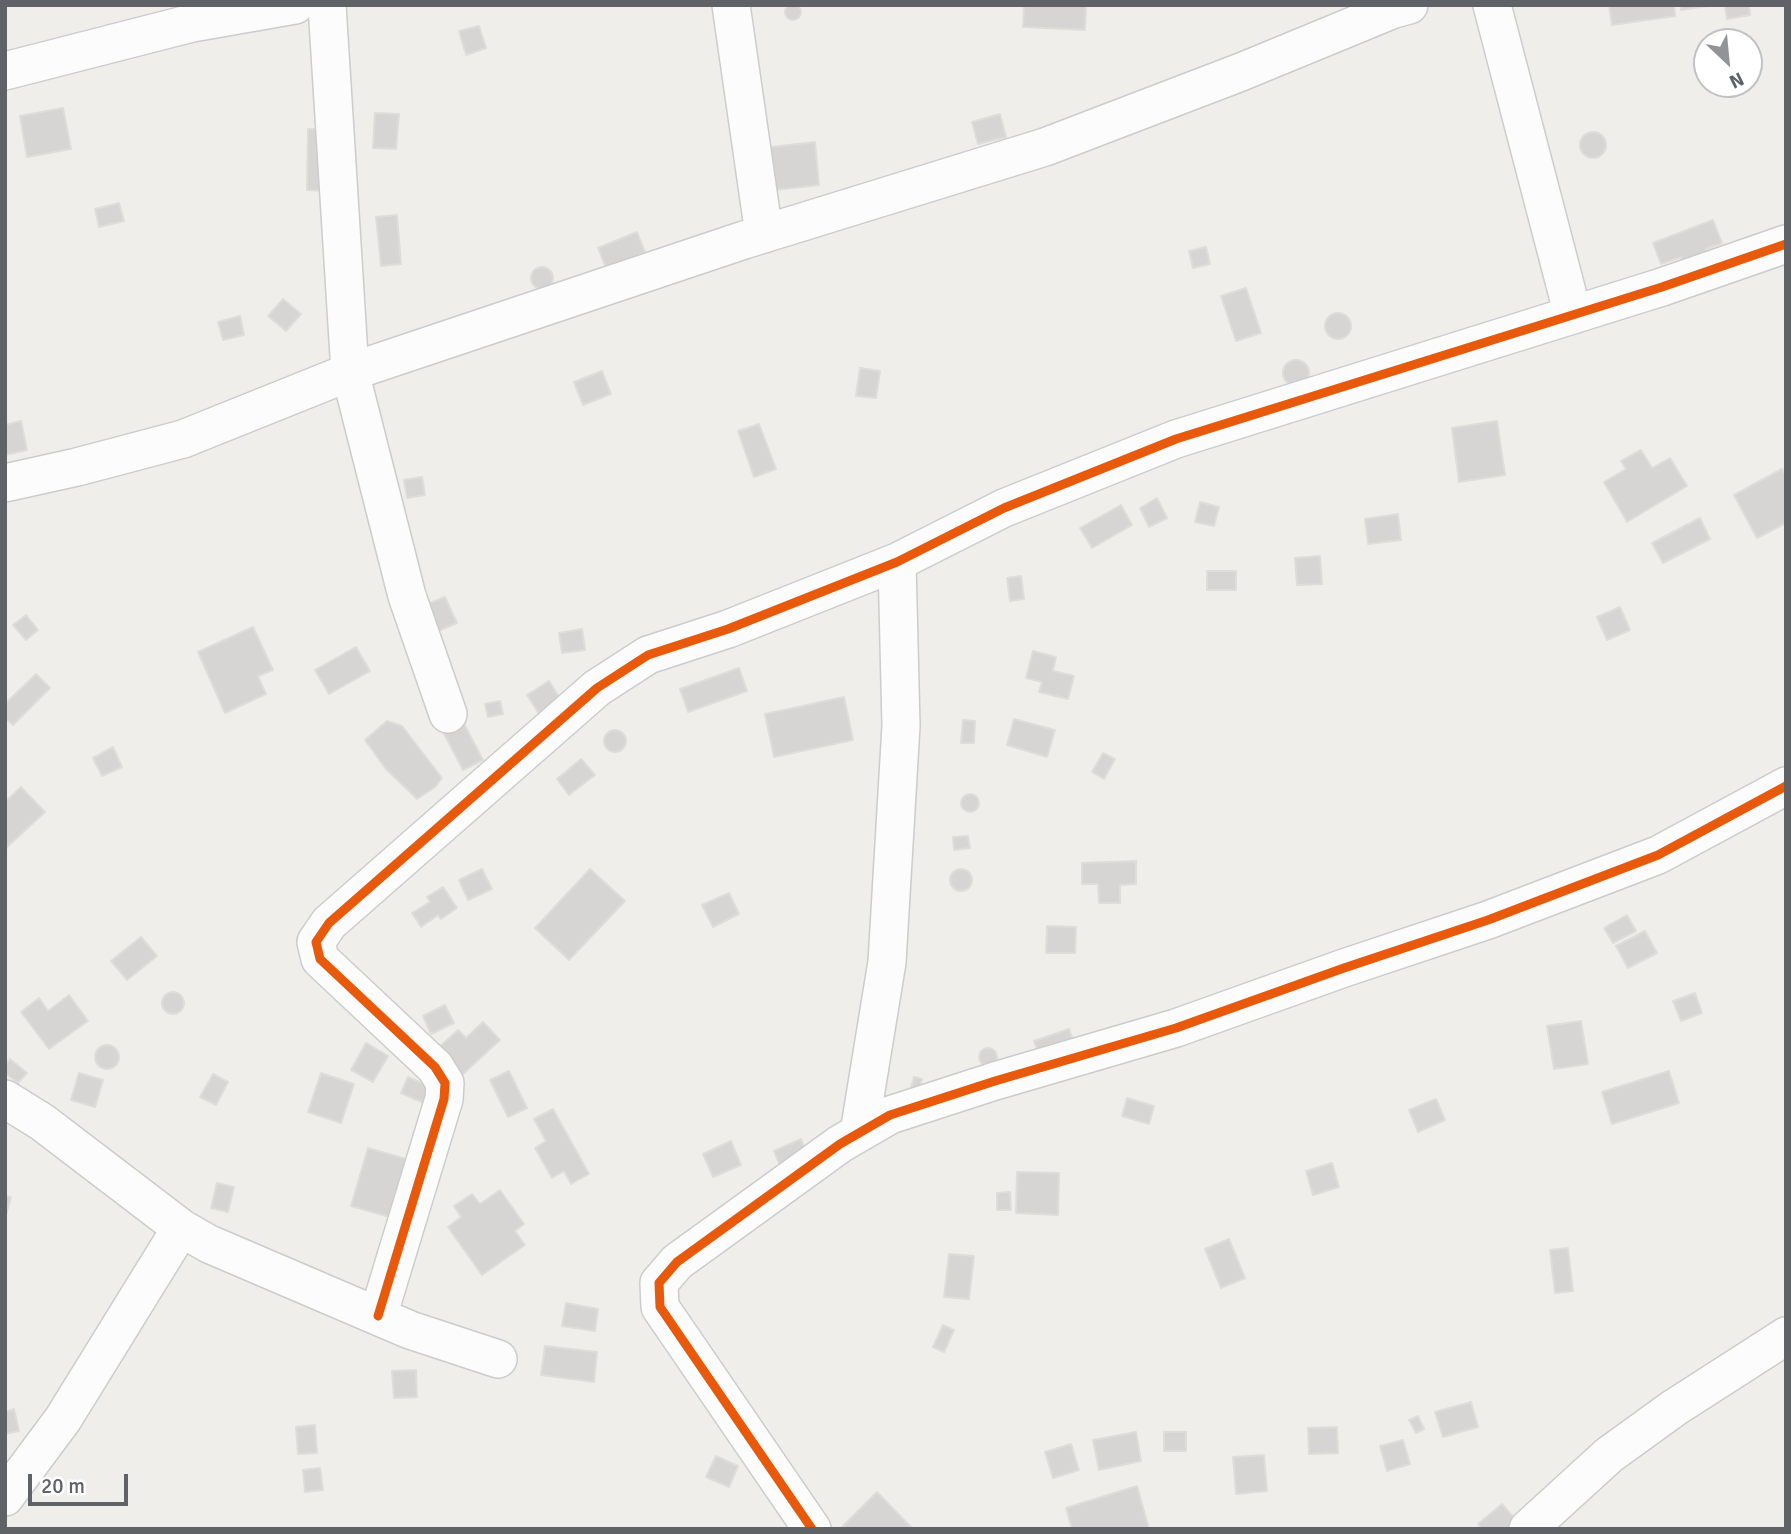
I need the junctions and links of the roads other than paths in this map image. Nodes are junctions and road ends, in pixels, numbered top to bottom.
1 (295, 5) edge
2 (327, 5) edge
3 (731, 5) edge
4 (1334, 5) edge
5 (1409, 5) edge
6 (1492, 5) edge
7 (1258, 64) junction
8 (5, 71) edge
9 (764, 234) junction
10 (1786, 244) edge
11 (1573, 315) junction
12 (350, 372) junction
13 (5, 483) edge
14 (897, 562) junction
15 (447, 714) dead end
16 (1786, 786) edge
17 (5, 1099) edge
18 (859, 1133) junction
19 (181, 1228) junction
20 (378, 1316) junction
21 (1786, 1336) edge
22 (498, 1359) dead end
23 (5, 1497) edge
24 (812, 1529) edge
25 (1528, 1529) edge

1 - 8 street
2 - 12 street
3 - 9 street
4 - 7 street
5 - 7 street
6 - 11 street
7 - 9 street
9 - 12 street
10 - 11 street
11 - 14 street
12 - 13 street
12 - 15 street
14 - 18 street
14 - 20 street
16 - 18 street
17 - 19 street
18 - 24 street
19 - 20 street
19 - 23 street
20 - 22 street
21 - 25 street

